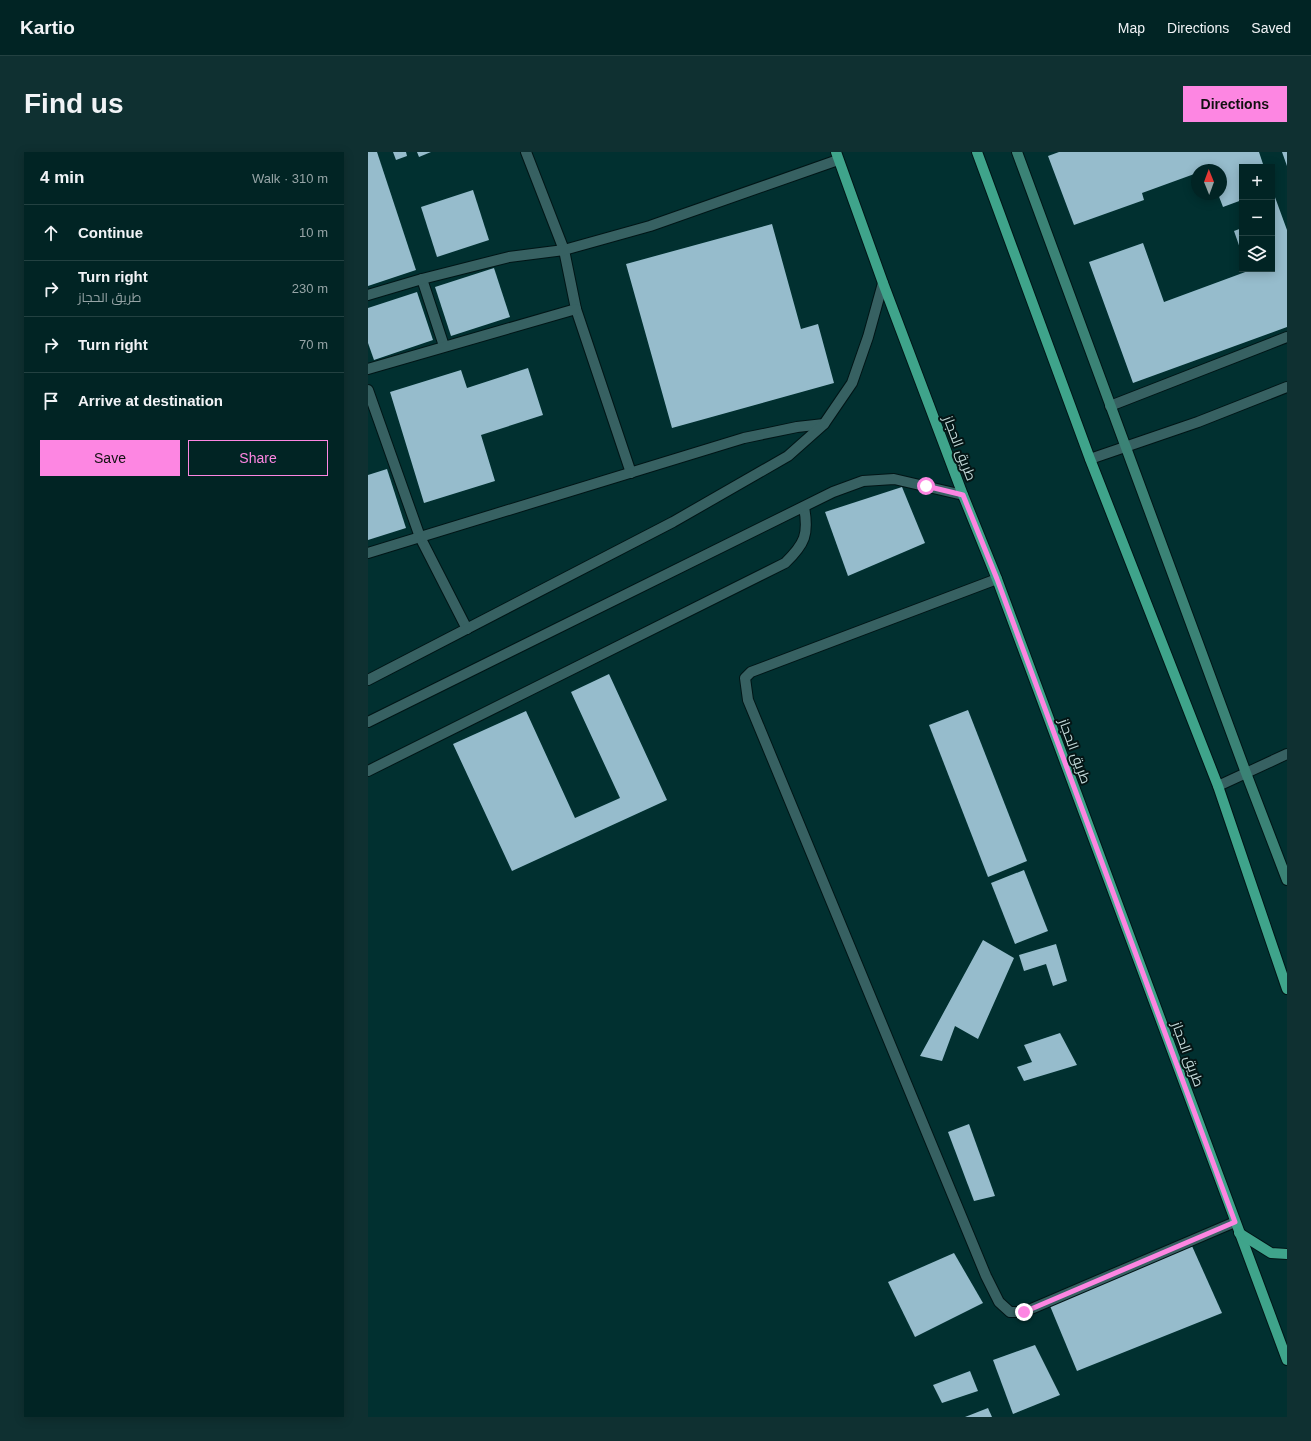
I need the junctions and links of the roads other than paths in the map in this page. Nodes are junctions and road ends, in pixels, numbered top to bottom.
1 (526, 152) edge
2 (977, 152) edge
3 (1017, 152) edge
4 (837, 156) edge
5 (564, 250) junction
6 (422, 279) junction
7 (883, 283) junction
8 (368, 295) edge
9 (576, 309) junction
10 (1287, 337) edge
11 (444, 346) junction
12 (368, 369) edge
13 (1287, 387) edge
14 (368, 390) edge
15 (1110, 406) junction
16 (824, 424) junction
17 (1126, 447) junction
18 (1090, 459) junction
19 (631, 473) junction
20 (963, 495) junction
21 (804, 507) junction
22 (420, 537) junction
23 (368, 554) edge
24 (997, 579) junction
25 (466, 629) junction
26 (368, 680) edge
27 (368, 722) edge
28 (1287, 754) edge
29 (368, 771) edge
30 (1246, 773) junction
31 (1218, 786) junction
32 (1287, 880) edge
33 (1287, 989) edge
34 (1235, 1222) junction
35 (1240, 1233) junction
36 (1287, 1254) edge
37 (1287, 1360) edge

1 - 5 street
2 - 18 main road
3 - 15 main road
4 - 5 street
4 - 7 main road, طريق الحجاز
5 - 6 street
5 - 9 street
6 - 8 street
6 - 11 street
7 - 16 street
7 - 20 main road, طريق الحجاز
9 - 11 street
9 - 19 street
10 - 15 street
11 - 12 street
13 - 17 street
14 - 22 street
15 - 17 main road
16 - 19 street
16 - 25 street
17 - 18 street
17 - 30 main road
18 - 31 main road
19 - 22 street
20 - 21 street
20 - 24 main road, طريق الحجاز
21 - 27 street
21 - 29 street
22 - 23 street
22 - 25 street
24 - 34 main road, طريق الحجاز
24 - 34 street
25 - 26 street
28 - 30 street
30 - 31 street
30 - 32 main road
31 - 33 main road
34 - 35 main road, طريق الحجاز
35 - 36 main road
35 - 37 main road, طريق الحجاز

